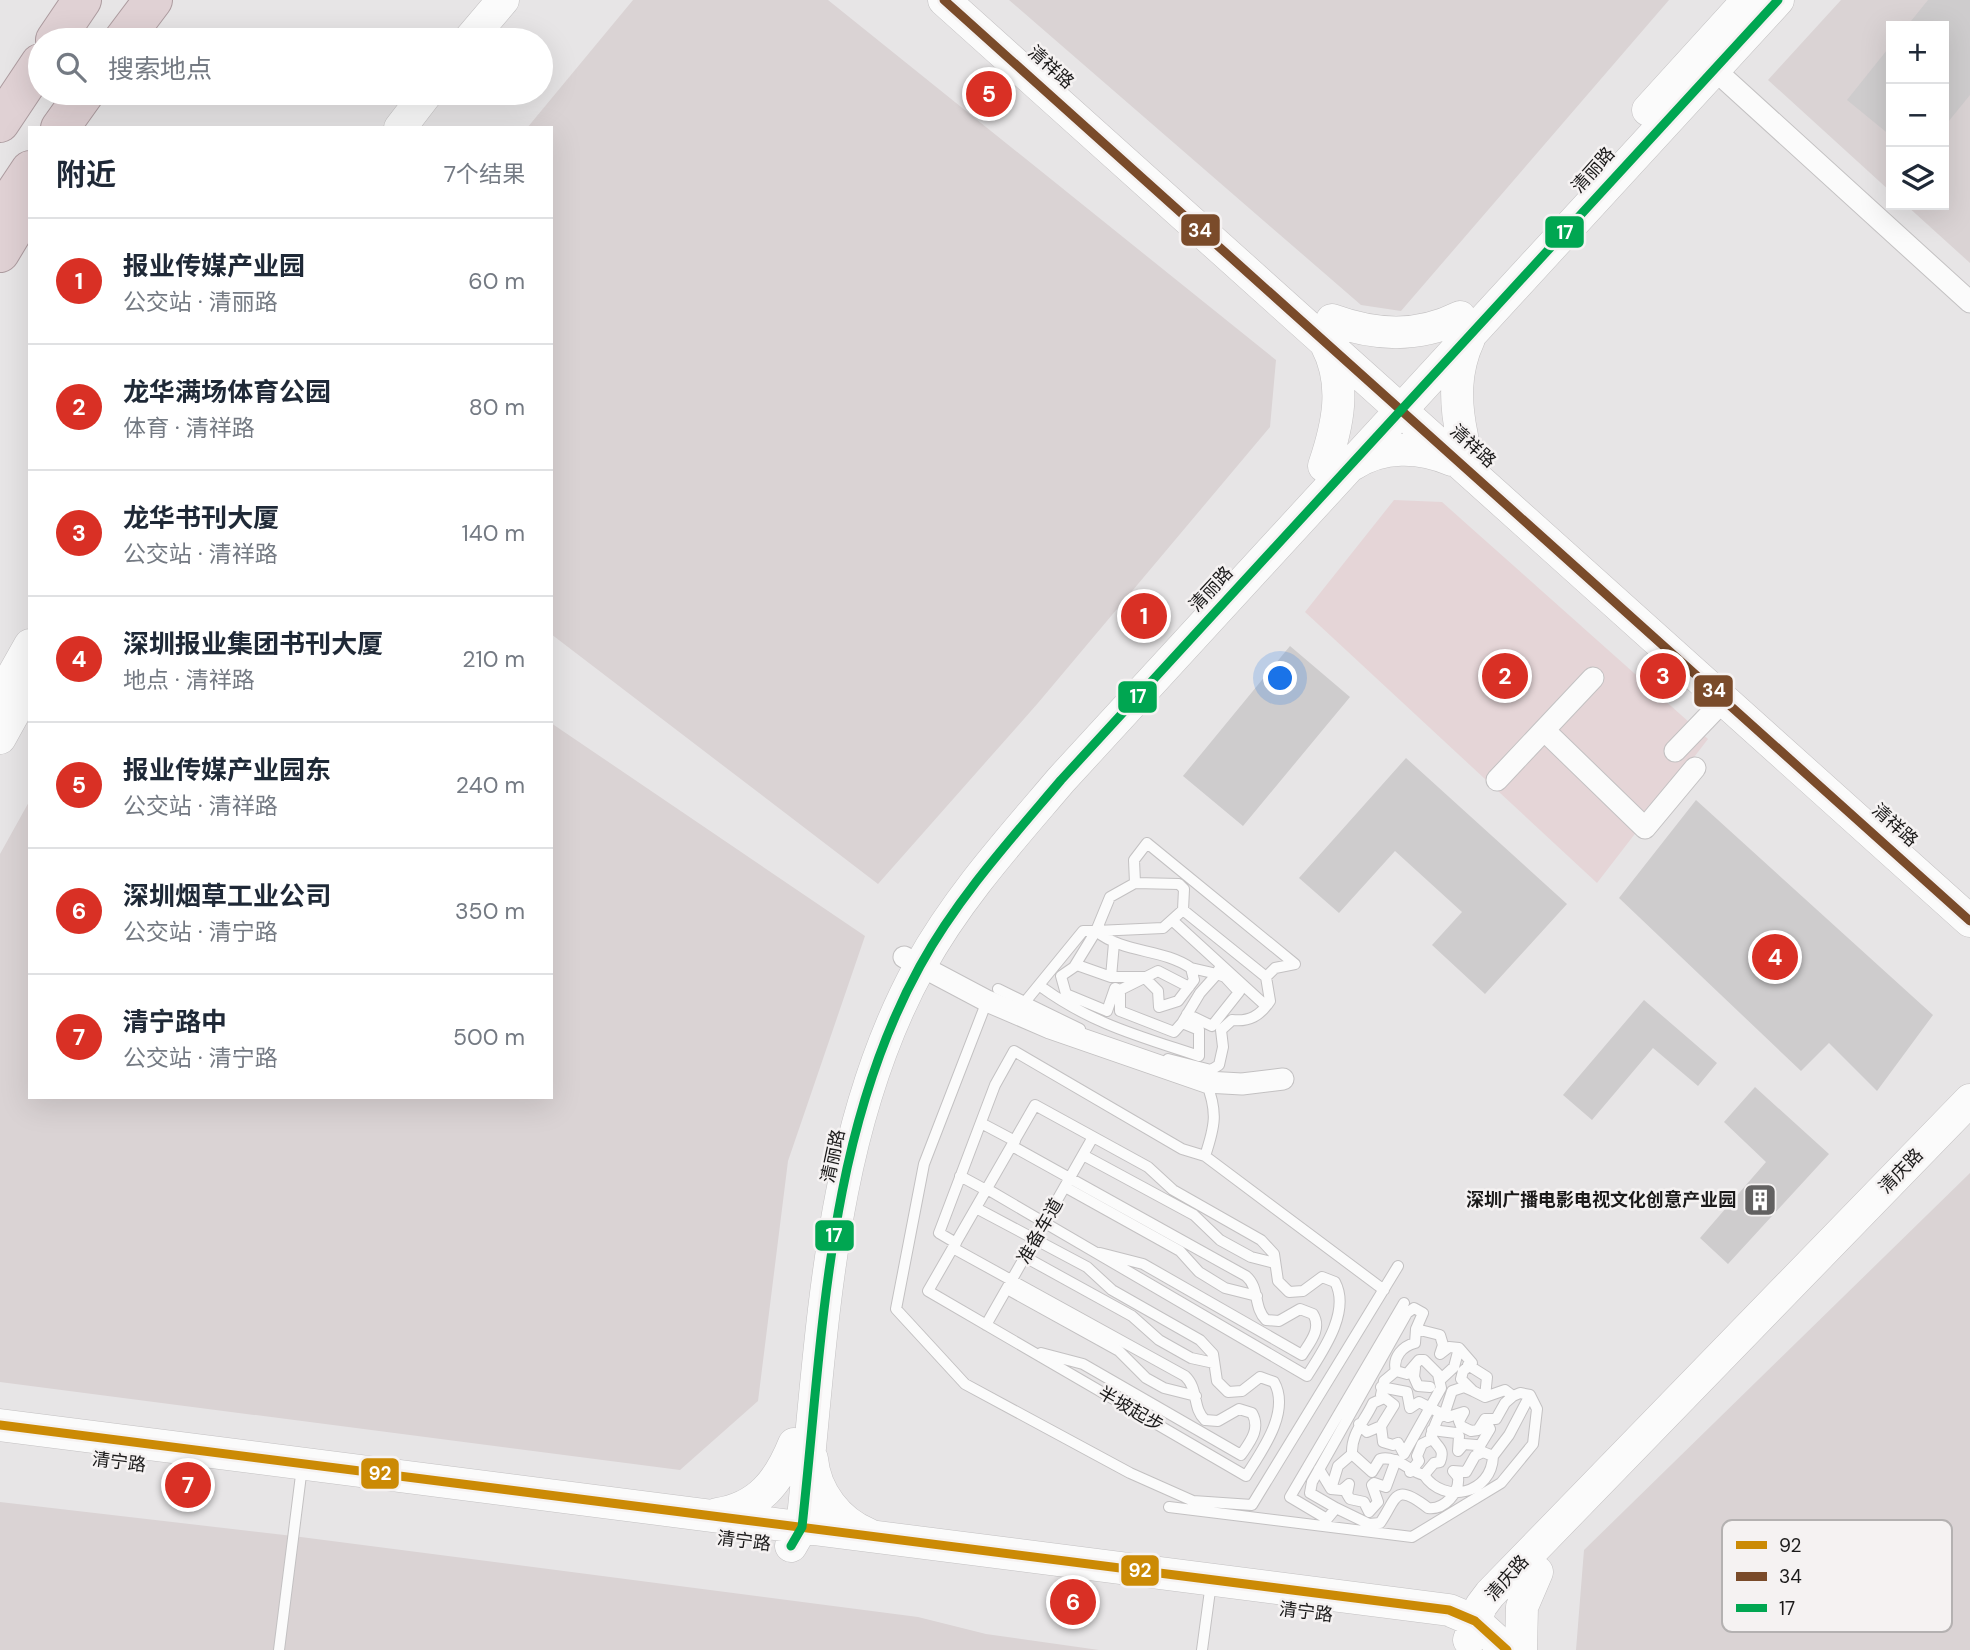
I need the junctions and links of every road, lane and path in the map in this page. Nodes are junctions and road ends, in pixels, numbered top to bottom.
1 (82, 0) edge
2 (478, 0) edge
3 (503, 0) edge
4 (944, 0) edge
5 (976, 0) edge
6 (1748, 0) edge
7 (1778, 0) edge
8 (63, 28) edge
9 (454, 28) edge
10 (479, 28) edge
11 (1715, 70) junction
12 (28, 80) edge
13 (76, 105) edge
14 (89, 105) edge
15 (393, 105) edge
16 (418, 105) edge
17 (0, 123) edge
18 (61, 126) edge
19 (76, 126) edge
20 (377, 126) edge
21 (402, 126) edge
22 (28, 173) edge
23 (28, 206) edge
24 (0, 215) edge
25 (0, 253) edge
26 (1970, 302) edge
27 (1467, 323) junction
28 (1328, 330) junction
29 (1400, 395) junction
30 (1462, 450) junction
31 (1334, 468) junction
32 (28, 649) edge
33 (1593, 678) dead end
34 (28, 688) edge
35 (0, 698) edge
36 (1724, 700) junction
37 (1544, 730) junction
38 (0, 738) edge
39 (1675, 751) dead end
40 (1695, 768) dead end
41 (1497, 780) dead end
42 (1135, 883) junction
43 (1970, 892) edge
44 (1183, 910) junction
45 (1172, 920) junction
46 (1970, 921) edge
47 (1097, 932) junction
48 (1114, 943) junction
49 (912, 961) junction
50 (1074, 967) junction
51 (1191, 968) junction
52 (1219, 969) junction
53 (1111, 977) junction
54 (1144, 977) junction
55 (1266, 977) junction
56 (1040, 986) junction
57 (1189, 987) junction
58 (1120, 990) junction
59 (992, 995) junction
60 (1025, 1002) junction
61 (1266, 1006) junction
62 (1184, 1018) junction
63 (1216, 1028) junction
64 (1283, 1079) dead end
65 (1206, 1082) junction
66 (1970, 1100) edge
67 (981, 1123) junction
68 (1970, 1128) edge
69 (1093, 1137) junction
70 (1013, 1143) junction
71 (1083, 1155) junction
72 (1205, 1156) junction
73 (960, 1176) junction
74 (1067, 1183) junction
75 (986, 1190) junction
76 (976, 1208) junction
77 (1196, 1210) junction
78 (1044, 1223) junction
79 (1035, 1239) junction
80 (955, 1245) junction
81 (1183, 1247) junction
82 (1092, 1251) junction
83 (1025, 1257) junction
84 (1275, 1263) junction
85 (1398, 1266) dead end
86 (1009, 1285) junction
87 (1384, 1290) junction
88 (1257, 1296) junction
89 (1404, 1303) dead end
90 (986, 1325) junction
91 (1416, 1329) junction
92 (1122, 1347) junction
93 (1459, 1348) junction
94 (1031, 1352) junction
95 (1214, 1363) junction
96 (1468, 1366) junction
97 (1415, 1368) junction
98 (1396, 1371) junction
99 (1440, 1380) junction
100 (1430, 1387) dead end
101 (1474, 1391) junction
102 (1383, 1392) junction
103 (1530, 1395) junction
104 (1196, 1396) junction
105 (1513, 1396) junction
106 (1485, 1397) junction
107 (1431, 1407) junction
108 (1444, 1415) junction
109 (1485, 1419) junction
110 (1359, 1424) junction
111 (0, 1426) edge
112 (1381, 1426) junction
113 (1432, 1434) junction
114 (802, 1446) junction
115 (0, 1447) edge
116 (1485, 1452) junction
117 (1352, 1454) junction
118 (1396, 1460) junction
119 (1319, 1469) junction
120 (1410, 1472) junction
121 (301, 1474) junction
122 (1424, 1475) junction
123 (1331, 1489) junction
124 (1455, 1492) junction
125 (1169, 1507) dead end
126 (1336, 1508) junction
127 (705, 1515) junction
128 (792, 1533) junction
129 (876, 1537) junction
130 (1525, 1571) junction
131 (1210, 1590) junction
132 (1416, 1606) junction
133 (1477, 1635) edge
134 (279, 1650) edge
135 (1202, 1650) edge
136 (1507, 1650) edge
137 (1521, 1650) edge

1 - 8 highway
2 - 9 street
3 - 10 street
4 - 28 street, 清祥路
5 - 28 street, 清祥路
6 - 27 street, 清丽路
7 - 11 street, 清丽路
11 - 26 street
11 - 27 street, 清丽路
12 - 17 highway
13 - 18 highway
14 - 19 highway
15 - 20 street
16 - 21 street
22 - 24 highway
23 - 25 highway
27 - 28 street
27 - 29 street, 清丽路
27 - 30 street
28 - 29 street, 清祥路
28 - 31 street
29 - 30 street, 清祥路
29 - 31 street, 清丽路
30 - 31 street
30 - 36 street, 清祥路
30 - 43 street, 清祥路
31 - 49 street, 清丽路
32 - 35 street
33 - 37 street
34 - 38 street
36 - 39 street
36 - 46 street, 清祥路
37 - 40 street
37 - 41 street
42 - 44 lane
42 - 47 lane
42 - 55 lane
44 - 45 lane
44 - 55 lane
45 - 47 lane
45 - 52 lane
47 - 48 lane
47 - 50 lane
47 - 56 lane
48 - 51 lane
48 - 53 lane
49 - 59 street
49 - 114 street, 清丽路
50 - 53 lane
50 - 58 lane
51 - 52 lane
51 - 57 lane
52 - 61 lane
52 - 62 lane
52 - 63 lane
53 - 54 lane
54 - 57 lane
54 - 57 lane
54 - 58 lane
55 - 61 lane
56 - 60 lane
56 - 62 lane
58 - 62 lane
59 - 60 lane
59 - 65 street
59 - 87 lane
60 - 63 lane
61 - 63 lane
62 - 63 lane
64 - 65 street
65 - 72 lane
66 - 130 street, 清庆路
67 - 70 lane
67 - 72 lane
67 - 73 lane
68 - 130 street, 清庆路
69 - 70 lane
69 - 71 lane, 准备车道
69 - 77 lane
70 - 74 lane
70 - 75 lane
71 - 74 lane, 准备车道
71 - 77 lane
72 - 87 lane
73 - 75 lane
73 - 80 lane
74 - 78 lane, 准备车道
74 - 81 lane
74 - 81 lane
75 - 76 lane
75 - 78 lane
76 - 79 lane
76 - 80 lane
77 - 84 lane
77 - 84 lane
78 - 79 lane, 准备车道
78 - 82 lane
79 - 83 lane, 准备车道
79 - 95 lane
80 - 86 lane
80 - 90 lane, 半坡起步
81 - 88 lane
81 - 88 lane
82 - 84 lane
82 - 88 lane
83 - 86 lane, 准备车道
83 - 95 lane
85 - 87 lane
86 - 90 lane, 准备车道
86 - 92 lane
86 - 92 lane
89 - 126 lane
90 - 94 lane, 半坡起步
91 - 93 lane
91 - 98 lane
91 - 119 lane
92 - 104 lane
92 - 104 lane
93 - 96 lane
93 - 99 lane
94 - 95 lane, 半坡起步
94 - 104 lane, 半坡起步
96 - 101 lane
96 - 106 lane
97 - 98 lane
97 - 99 lane
97 - 100 lane
98 - 102 lane
99 - 107 lane
101 - 106 lane
101 - 108 lane
102 - 107 lane
102 - 110 lane
102 - 112 lane
103 - 105 lane
103 - 116 lane
103 - 125 lane
105 - 106 lane
105 - 109 lane
107 - 108 lane
107 - 112 lane
108 - 109 lane
108 - 113 lane
109 - 116 lane
110 - 112 lane
110 - 117 lane
111 - 121 street, 清宁路
113 - 116 lane
113 - 120 lane
113 - 122 lane
114 - 127 street
114 - 128 street, 清丽路
114 - 129 street
115 - 121 street, 清宁路
116 - 124 lane
116 - 124 lane
117 - 118 lane
117 - 123 lane
118 - 120 lane
118 - 123 lane
119 - 123 lane
119 - 126 lane
120 - 122 lane
121 - 127 street, 清宁路
121 - 128 street, 清宁路
121 - 134 lane
122 - 124 lane
124 - 126 lane
127 - 128 street, 清宁路
128 - 129 street, 清宁路
128 - 131 street, 清宁路
129 - 131 street, 清宁路
130 - 132 street
130 - 133 street, 清庆路
130 - 137 street
131 - 132 street, 清宁路
131 - 133 street, 清宁路
131 - 135 lane
132 - 133 street, 清宁路
133 - 136 street, 清宁路

